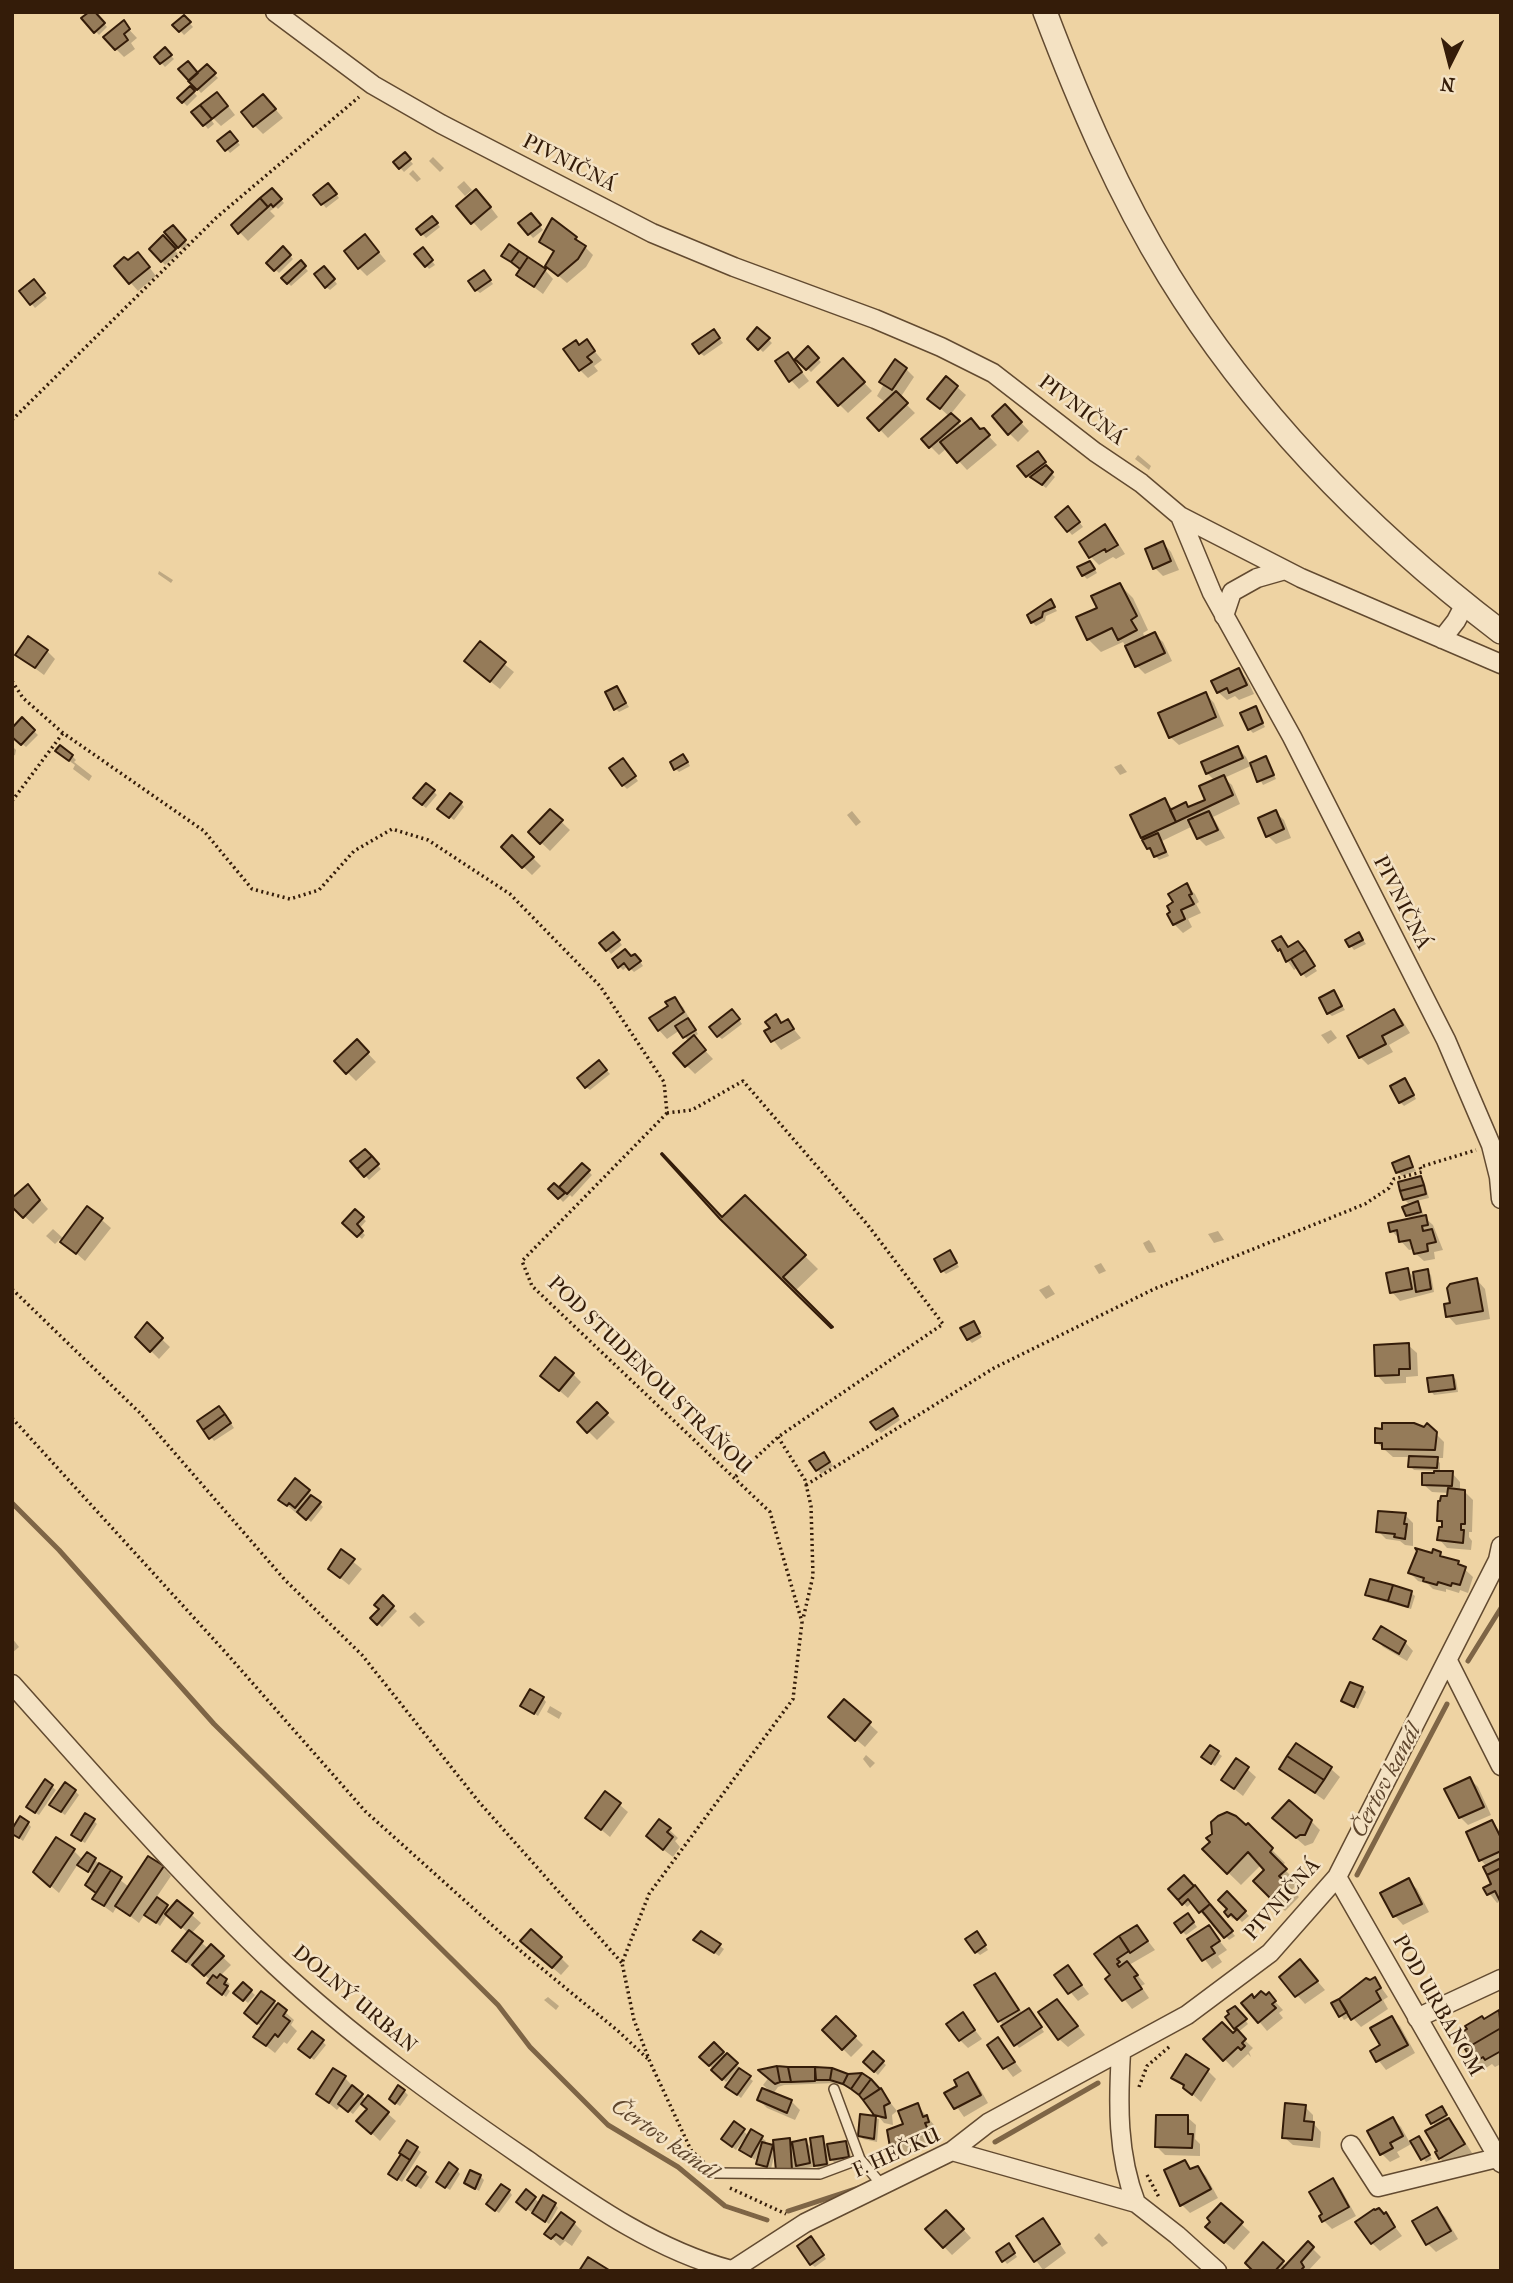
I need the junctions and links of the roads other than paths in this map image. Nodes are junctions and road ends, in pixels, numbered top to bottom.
1 (275, 12) edge
2 (1045, 12) edge
3 (1180, 516) junction
4 (1285, 570) junction
5 (1465, 604) junction
6 (1224, 616) junction
7 (1501, 632) edge
8 (1442, 639) junction
9 (1501, 664) edge
10 (1501, 1199) edge
11 (1501, 1546) edge
12 (1448, 1661) junction
13 (12, 1684) edge
14 (1501, 1766) edge
15 (1337, 1877) junction
16 (1501, 1979) edge
17 (1417, 2018) junction
18 (1121, 2052) junction
19 (834, 2089) dead end
20 (1351, 2145) dead end
21 (951, 2151) junction
22 (860, 2159) junction
23 (1500, 2159) edge
24 (715, 2173) road end
25 (881, 2184) junction
26 (1136, 2203) junction
27 (731, 2271) edge
28 (1217, 2271) edge

1 - 3 street, PIVNIČNÁ
2 - 5 street
3 - 4 street
3 - 6 street, PIVNIČNÁ
4 - 6 street
4 - 8 street
5 - 7 street
5 - 8 street
6 - 10 street, PIVNIČNÁ
8 - 9 street
11 - 12 street, PIVNIČNÁ
12 - 14 street
12 - 15 street, PIVNIČNÁ
13 - 27 street, DOLNÝ URBAN
15 - 17 street, POD URBANOM
15 - 18 street, PIVNIČNÁ
16 - 17 street
17 - 23 street, POD URBANOM
18 - 21 street, PIVNIČNÁ
18 - 26 street
19 - 22 lane
20 - 23 street, POD URBANOM
21 - 25 street, F. HEČKU
21 - 26 street, F. HEČKU
22 - 24 lane
22 - 25 lane
25 - 27 street, F. HEČKU
26 - 28 street, F. HEČKU

